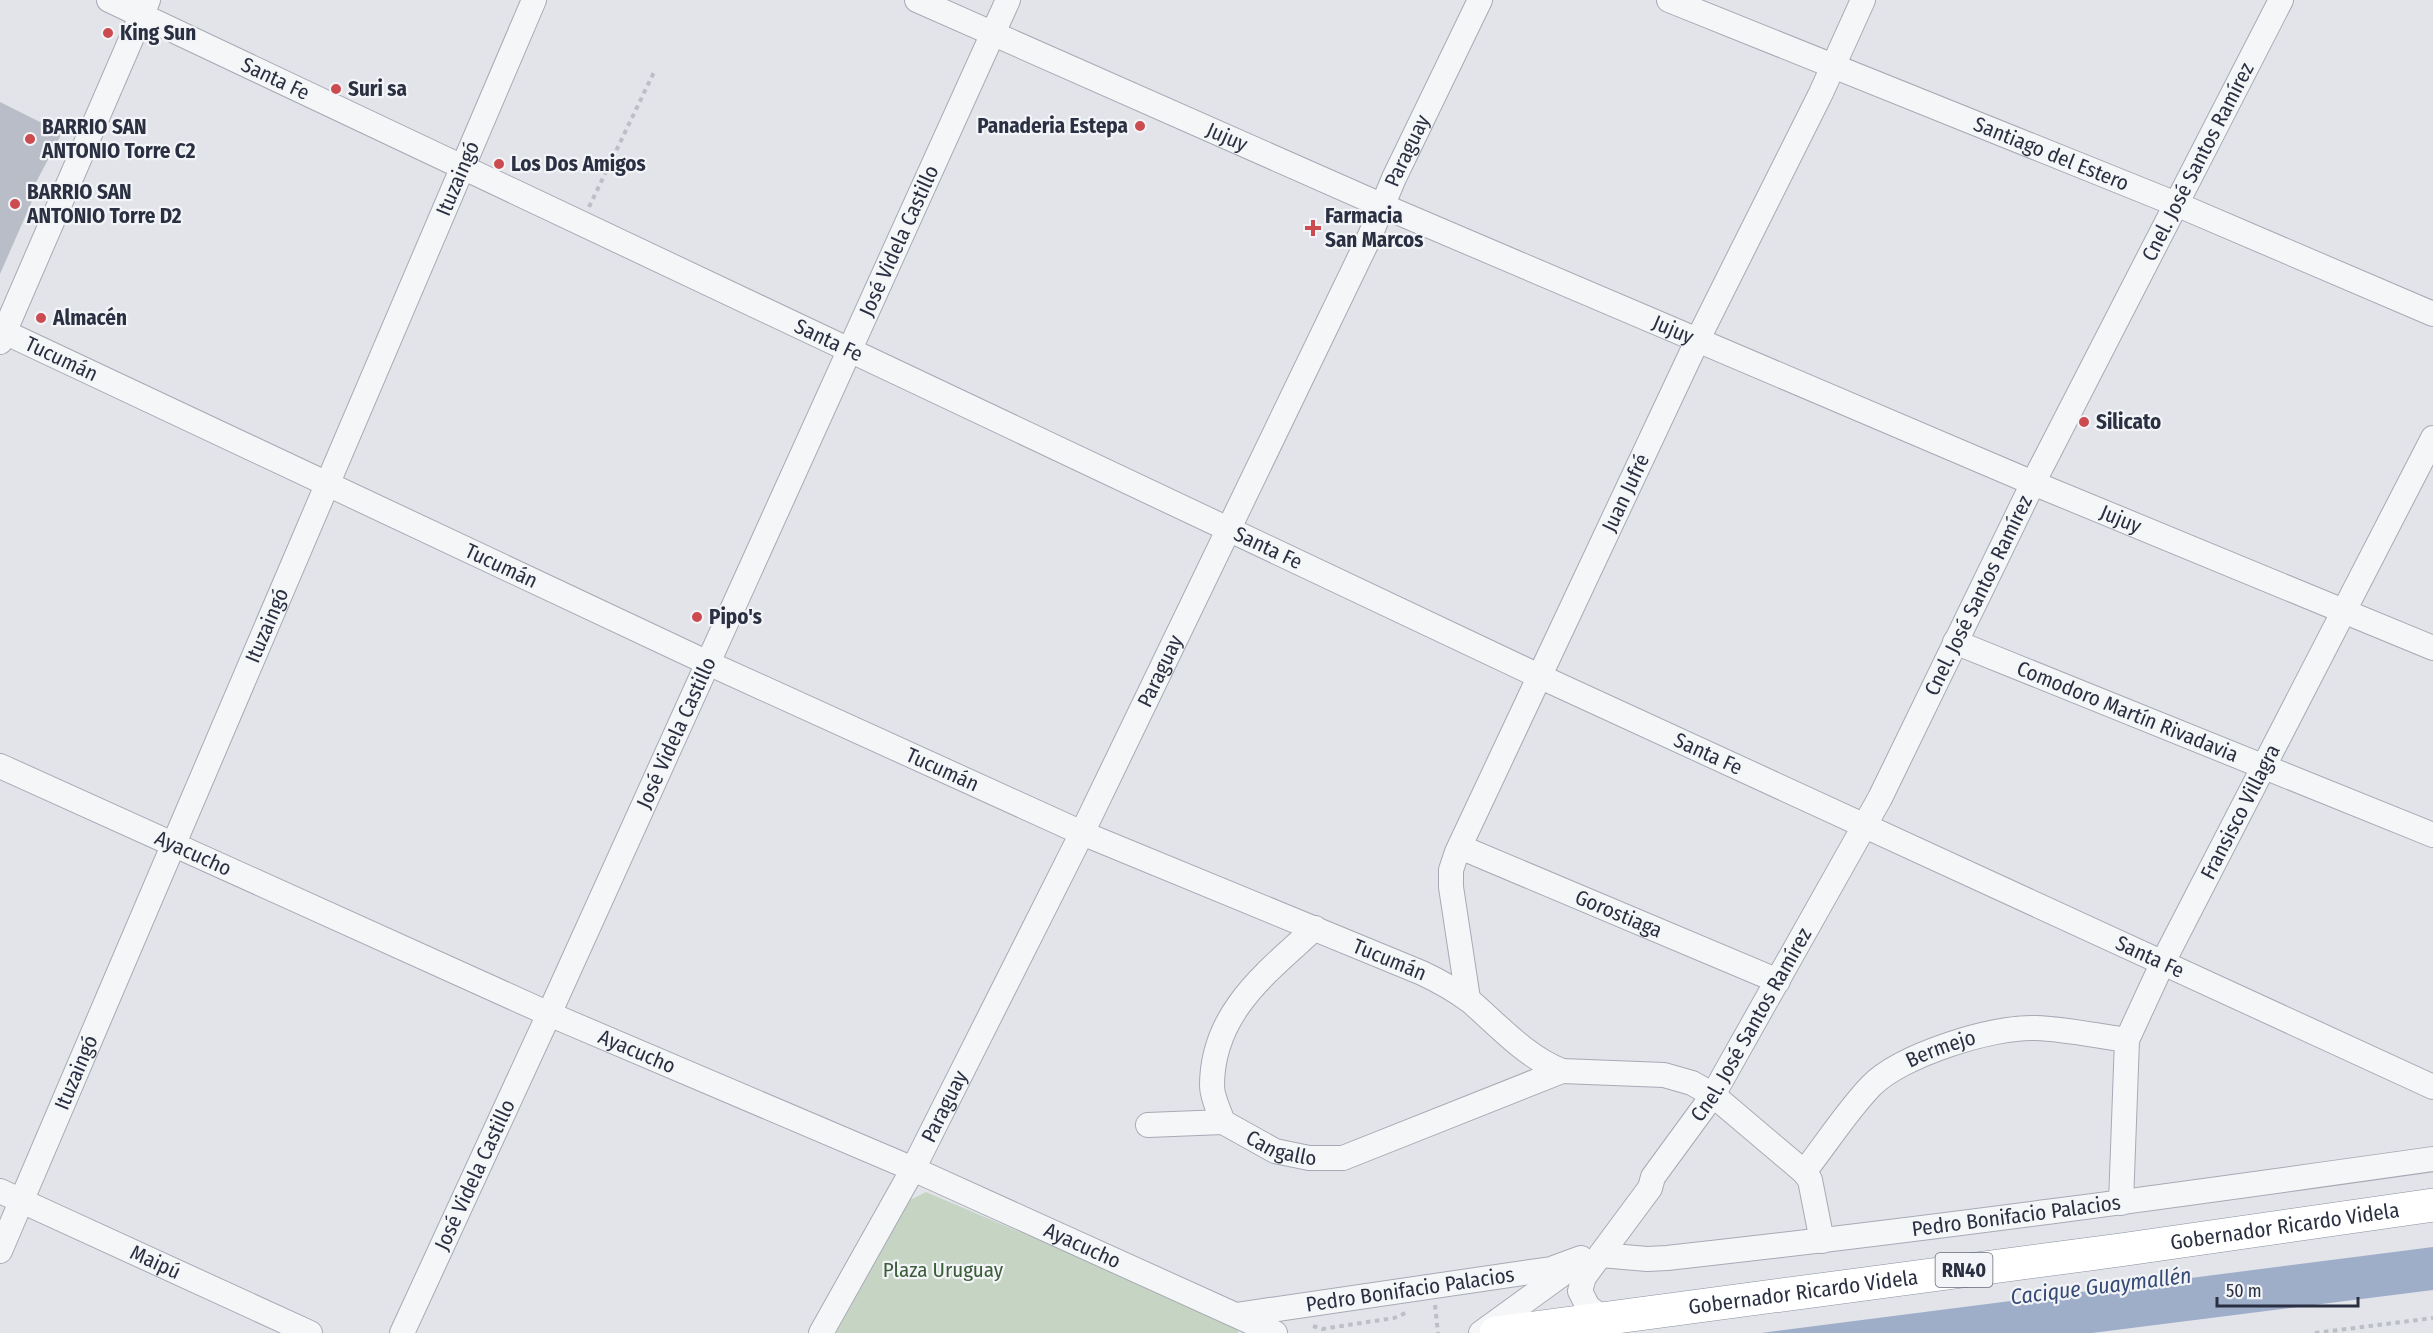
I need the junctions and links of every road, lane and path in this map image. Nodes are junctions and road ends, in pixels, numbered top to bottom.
1 (109, 0) edge
2 (534, 0) edge
3 (917, 0) edge
4 (1008, 0) edge
5 (1480, 0) edge
6 (1669, 0) edge
7 (1863, 0) edge
8 (2281, 0) edge
9 (144, 8) edge
10 (992, 34) junction
11 (1832, 66) junction
12 (655, 70) dead end
13 (462, 168) junction
14 (2176, 204) junction
15 (1383, 206) junction
16 (581, 224) junction
17 (2433, 314) edge
18 (1, 334) edge
19 (1698, 339) junction
20 (849, 350) junction
21 (2433, 438) edge
22 (328, 483) junction
23 (2033, 483) junction
24 (1230, 530) junction
25 (2344, 611) junction
26 (1955, 642) junction
27 (2433, 648) edge
28 (708, 663) junction
29 (1541, 677) junction
30 (0, 766) edge
31 (2262, 768) junction
32 (1866, 825) junction
33 (1082, 833) junction
34 (2433, 835) edge
35 (174, 844) junction
36 (1460, 847) junction
37 (1315, 928) junction
38 (2163, 962) junction
39 (1778, 981) junction
40 (1468, 999) junction
41 (549, 1014) junction
42 (2127, 1040) junction
43 (1562, 1071) junction
44 (2433, 1087) edge
45 (1713, 1095) junction
46 (1222, 1122) junction
47 (1148, 1125) dead end
48 (2433, 1159) edge
49 (913, 1169) junction
50 (1804, 1172) junction
51 (0, 1191) edge
52 (22, 1201) junction
53 (2121, 1203) junction
54 (2433, 1205) edge
55 (1822, 1241) junction
56 (0, 1251) edge
57 (1591, 1256) junction
58 (1435, 1301) dead end
59 (1236, 1315) junction
60 (2433, 1318) edge
61 (1605, 1319) junction
62 (310, 1333) edge
63 (402, 1333) edge
64 (821, 1333) edge
65 (1275, 1333) edge
66 (1437, 1333) edge
67 (1481, 1333) edge
68 (1496, 1333) edge
69 (2315, 1333) edge

1 - 9 street, Santa Fe
2 - 13 street, Ituzaingó
3 - 10 street, Jujuy
4 - 10 street, José Videla Castillo
5 - 15 street, Paraguay
6 - 11 street, Santiago del Estero
7 - 11 street, Juan Jufré
8 - 14 street, Cnel. José Santos Ramírez
9 - 13 street, Santa Fe
9 - 18 street
10 - 15 street, Jujuy
10 - 20 street, José Videla Castillo
11 - 14 street, Santiago del Estero
11 - 19 street, Juan Jufré
12 - 16 path
13 - 16 street, Santa Fe
13 - 22 street, Ituzaingó
14 - 17 street, Santiago del Estero
14 - 23 street, Cnel. José Santos Ramírez
15 - 19 street, Jujuy
15 - 24 street, Paraguay
16 - 20 street, Santa Fe
18 - 22 street, Tucumán
19 - 23 street, Jujuy
19 - 29 street, Juan Jufré
20 - 24 street, Santa Fe
20 - 28 street, José Videla Castillo
21 - 25 street, Fransisco Villagra
22 - 28 street, Tucumán
22 - 35 street, Ituzaingó
23 - 25 street, Jujuy
23 - 26 street, Cnel. José Santos Ramírez
24 - 29 street, Santa Fe
24 - 33 street, Paraguay
25 - 27 street, Jujuy
25 - 31 street, Fransisco Villagra
26 - 31 street, Comodoro Martín Rivadavia
26 - 32 street, Cnel. José Santos Ramírez
28 - 33 street, Tucumán
28 - 41 street, José Videla Castillo
29 - 32 street, Santa Fe
29 - 36 street, Juan Jufré
30 - 35 street, Ayacucho
31 - 34 street, Comodoro Martín Rivadavia
31 - 38 street, Fransisco Villagra
32 - 38 street, Santa Fe
32 - 39 street, Cnel. José Santos Ramírez
33 - 37 street, Tucumán
33 - 49 street, Paraguay
35 - 41 street, Ayacucho
35 - 52 street, Ituzaingó
36 - 39 street, Gorostiaga
36 - 40 street, Juan Jufré
37 - 40 street, Tucumán
37 - 46 street, Cangallo
38 - 42 street, Fransisco Villagra
38 - 44 street, Santa Fe
39 - 45 street, Cnel. José Santos Ramírez
40 - 43 street, Tucumán
41 - 49 street, Ayacucho
41 - 63 street, José Videla Castillo
42 - 50 street, Bermejo
42 - 53 street, Fransisco Villagra
43 - 45 street, Tucumán
43 - 46 street, Cangallo
45 - 50 street, Tucumán
45 - 57 street, Cnel. José Santos Ramírez
46 - 47 street
48 - 53 street, Pedro Bonifacio Palacios
49 - 59 street, Ayacucho
49 - 64 street, Paraguay
50 - 55 street
51 - 52 street, Maipú
52 - 56 street, Ituzaingó
52 - 62 street, Maipú
53 - 55 street, Pedro Bonifacio Palacios
54 - 61 highway, Gobernador Ricardo Videla / RN40
55 - 57 street, Pedro Bonifacio Palacios
57 - 59 street, Pedro Bonifacio Palacios
57 - 61 street, Cnel. José Santos Ramírez
57 - 67 street, Cnel. José Santos Ramírez
58 - 66 path
59 - 65 street, Ayacucho
60 - 69 path
61 - 68 highway, Gobernador Ricardo Videla / RN40

